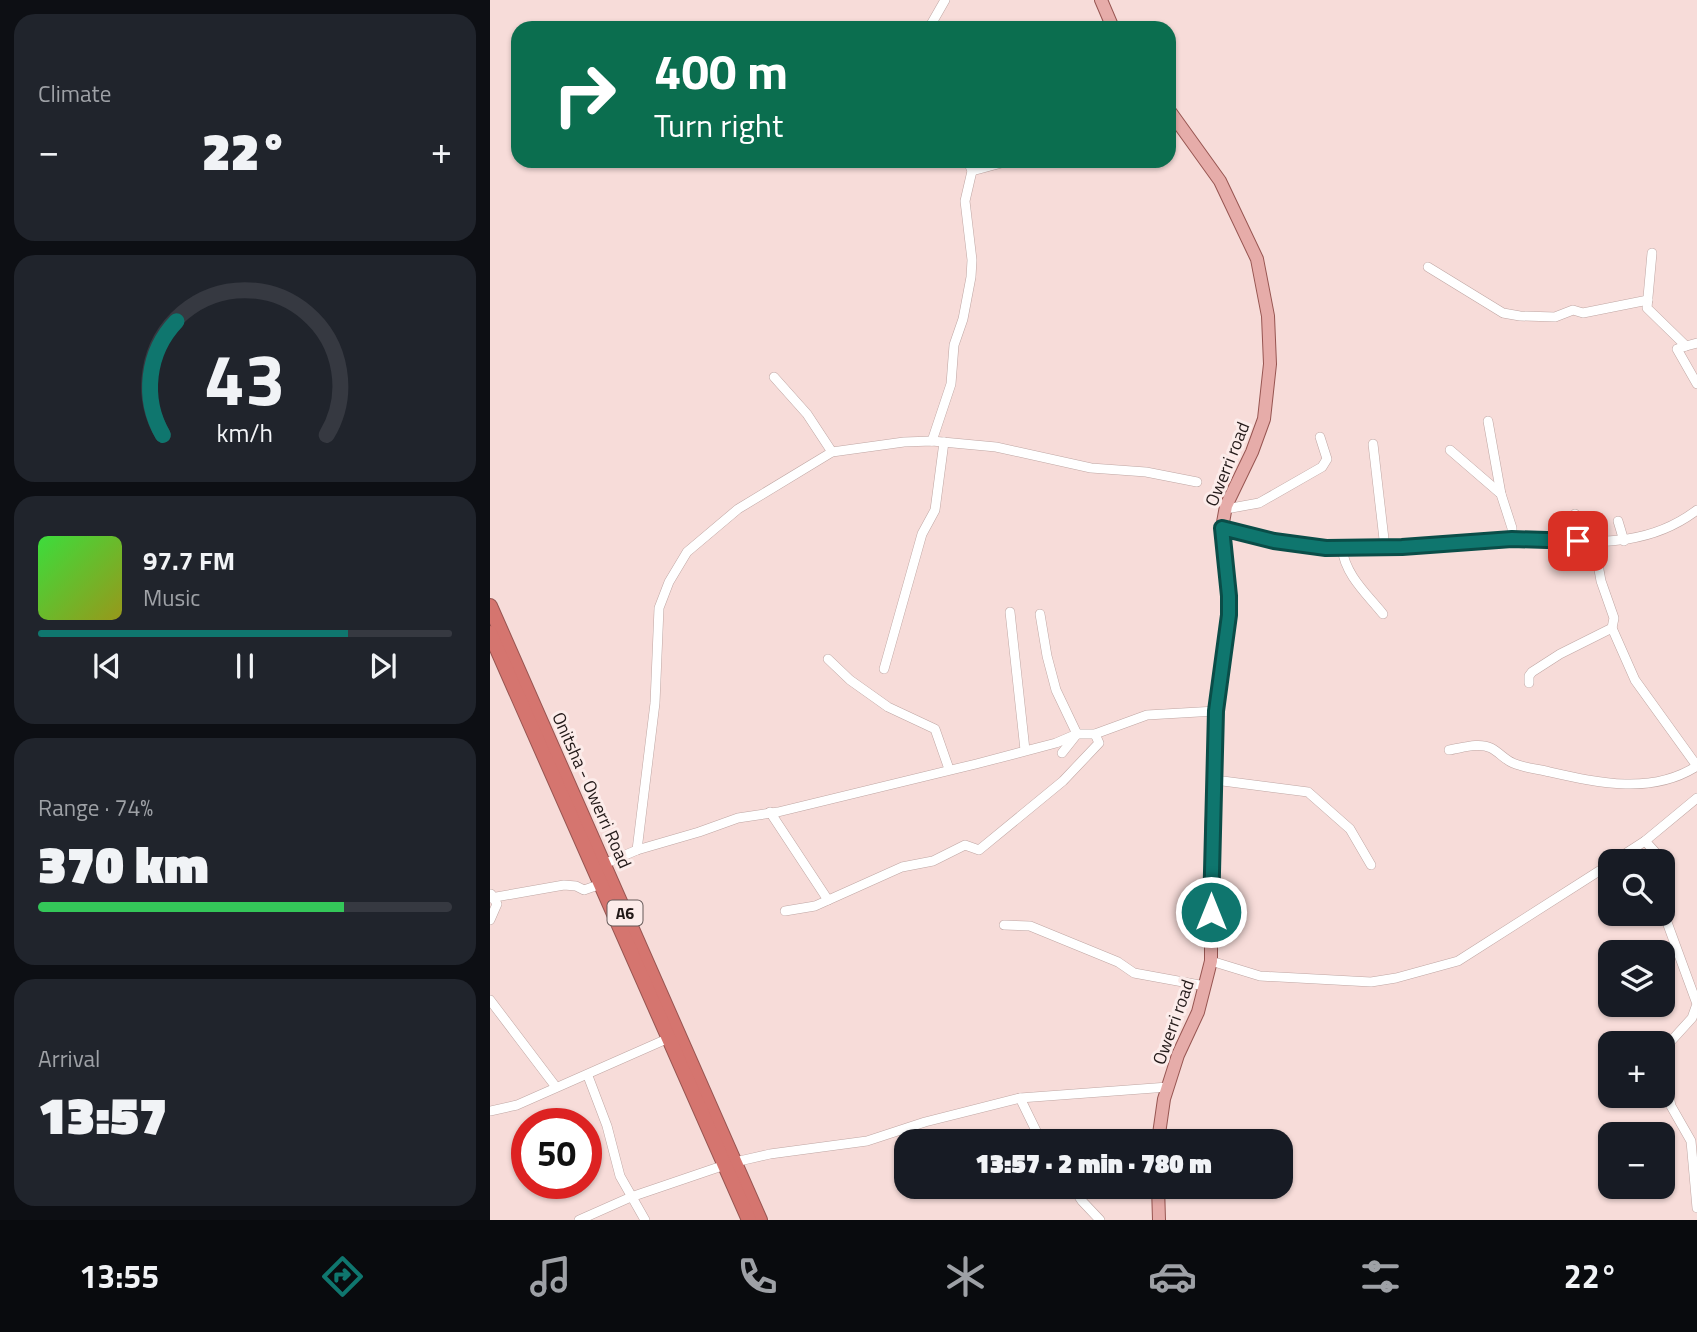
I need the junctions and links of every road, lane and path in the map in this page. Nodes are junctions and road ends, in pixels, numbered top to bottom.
1 (945, 0) edge
2 (1101, 0) edge
3 (933, 21) edge
4 (1110, 21) edge
5 (1176, 120) edge
6 (971, 168) edge
7 (983, 168) edge
8 (972, 171) junction
9 (1652, 253) dead end
10 (1428, 267) dead end
11 (1648, 300) junction
12 (1697, 343) edge
13 (1686, 346) junction
14 (774, 377) dead end
15 (1697, 384) edge
16 (1488, 421) dead end
17 (1320, 437) dead end
18 (932, 441) junction
19 (944, 442) junction
20 (1373, 444) dead end
21 (1451, 450) dead end
22 (832, 452) junction
23 (1197, 482) dead end
24 (1501, 494) junction
25 (1226, 509) junction
26 (1697, 510) edge
27 (1576, 514) dead end
28 (1618, 521) dead end
29 (1222, 528) junction
30 (1512, 539) junction
31 (1578, 541) junction
32 (1594, 541) junction
33 (1624, 541) junction
34 (1342, 548) junction
35 (1385, 548) junction
36 (490, 606) edge
37 (1010, 612) dead end
38 (1040, 614) dead end
39 (1383, 614) dead end
40 (1612, 628) junction
41 (490, 634) edge
42 (828, 659) dead end
43 (884, 669) dead end
44 (1529, 683) dead end
45 (1216, 711) junction
46 (1077, 734) junction
47 (1096, 734) junction
48 (1025, 750) junction
49 (1449, 750) dead end
50 (1062, 753) dead end
51 (1697, 766) edge
52 (949, 769) junction
53 (1214, 780) junction
54 (1697, 798) edge
55 (770, 812) junction
56 (1645, 841) junction
57 (1632, 849) edge
58 (1652, 849) edge
59 (637, 850) junction
60 (604, 864) junction
61 (1371, 865) dead end
62 (1598, 871) edge
63 (601, 884) junction
64 (491, 896) edge
65 (828, 900) junction
66 (785, 911) dead end
67 (490, 920) edge
68 (1004, 925) dead end
69 (1668, 926) edge
70 (1211, 961) junction
71 (1205, 986) junction
72 (490, 1000) edge
73 (1675, 1037) edge
74 (669, 1038) junction
75 (588, 1076) junction
76 (556, 1087) junction
77 (1168, 1087) junction
78 (1020, 1098) junction
79 (1672, 1108) edge
80 (490, 1111) edge
81 (1035, 1129) edge
82 (1159, 1129) edge
83 (1694, 1139) edge
84 (730, 1164) junction
85 (631, 1197) junction
86 (1081, 1199) edge
87 (1158, 1199) edge
88 (1697, 1208) edge
89 (642, 1218) edge
90 (579, 1220) edge
91 (749, 1220) edge
92 (760, 1220) edge
93 (1100, 1220) edge
94 (1159, 1220) edge

1 - 3 street
2 - 4 main road
5 - 25 main road, Owerri road
6 - 8 street
7 - 8 street
8 - 18 street
9 - 11 street
10 - 11 street
11 - 13 street
12 - 13 street
13 - 15 street
14 - 22 street
16 - 24 street
17 - 25 street
18 - 19 street
18 - 22 street
19 - 23 street
19 - 43 street
20 - 35 street
21 - 24 street
22 - 59 street
24 - 30 street
25 - 29 main road, Owerri road
26 - 33 street
27 - 31 street
28 - 33 street
29 - 34 street
29 - 45 main road, Owerri road
30 - 31 street
30 - 35 street
31 - 32 street
32 - 33 street
32 - 40 street
34 - 35 street
34 - 39 street
36 - 60 highway, Onitsha - Owerri Road / A6
37 - 48 street
38 - 46 street
40 - 44 street
40 - 51 street
41 - 63 highway, Onitsha - Owerri Road / A6
42 - 52 street
45 - 47 street
45 - 53 main road, Owerri road
46 - 47 street
46 - 48 street
46 - 50 street
47 - 65 street
48 - 52 street
49 - 51 street
52 - 55 street
53 - 61 street
53 - 70 main road, Owerri road
54 - 56 street
55 - 59 street
55 - 65 street
56 - 57 street
56 - 58 street
59 - 60 street
60 - 84 highway, Onitsha - Owerri Road / A6
62 - 70 street
63 - 64 street
63 - 74 highway, Onitsha - Owerri Road / A6
64 - 67 street
65 - 66 street
68 - 71 street
69 - 73 street
70 - 71 main road, Owerri road
71 - 77 main road, Owerri road
72 - 76 street
74 - 75 street
74 - 84 highway, Onitsha - Owerri Road / A6
75 - 76 street
75 - 85 street
76 - 80 street
77 - 78 street
77 - 82 main road, Owerri road
78 - 81 street
78 - 84 street
79 - 83 street
83 - 88 street
84 - 85 street
84 - 91 highway, Onitsha - Owerri Road / A6
84 - 92 highway, Onitsha - Owerri Road / A6
85 - 89 street
85 - 90 street
86 - 93 street
87 - 94 main road

